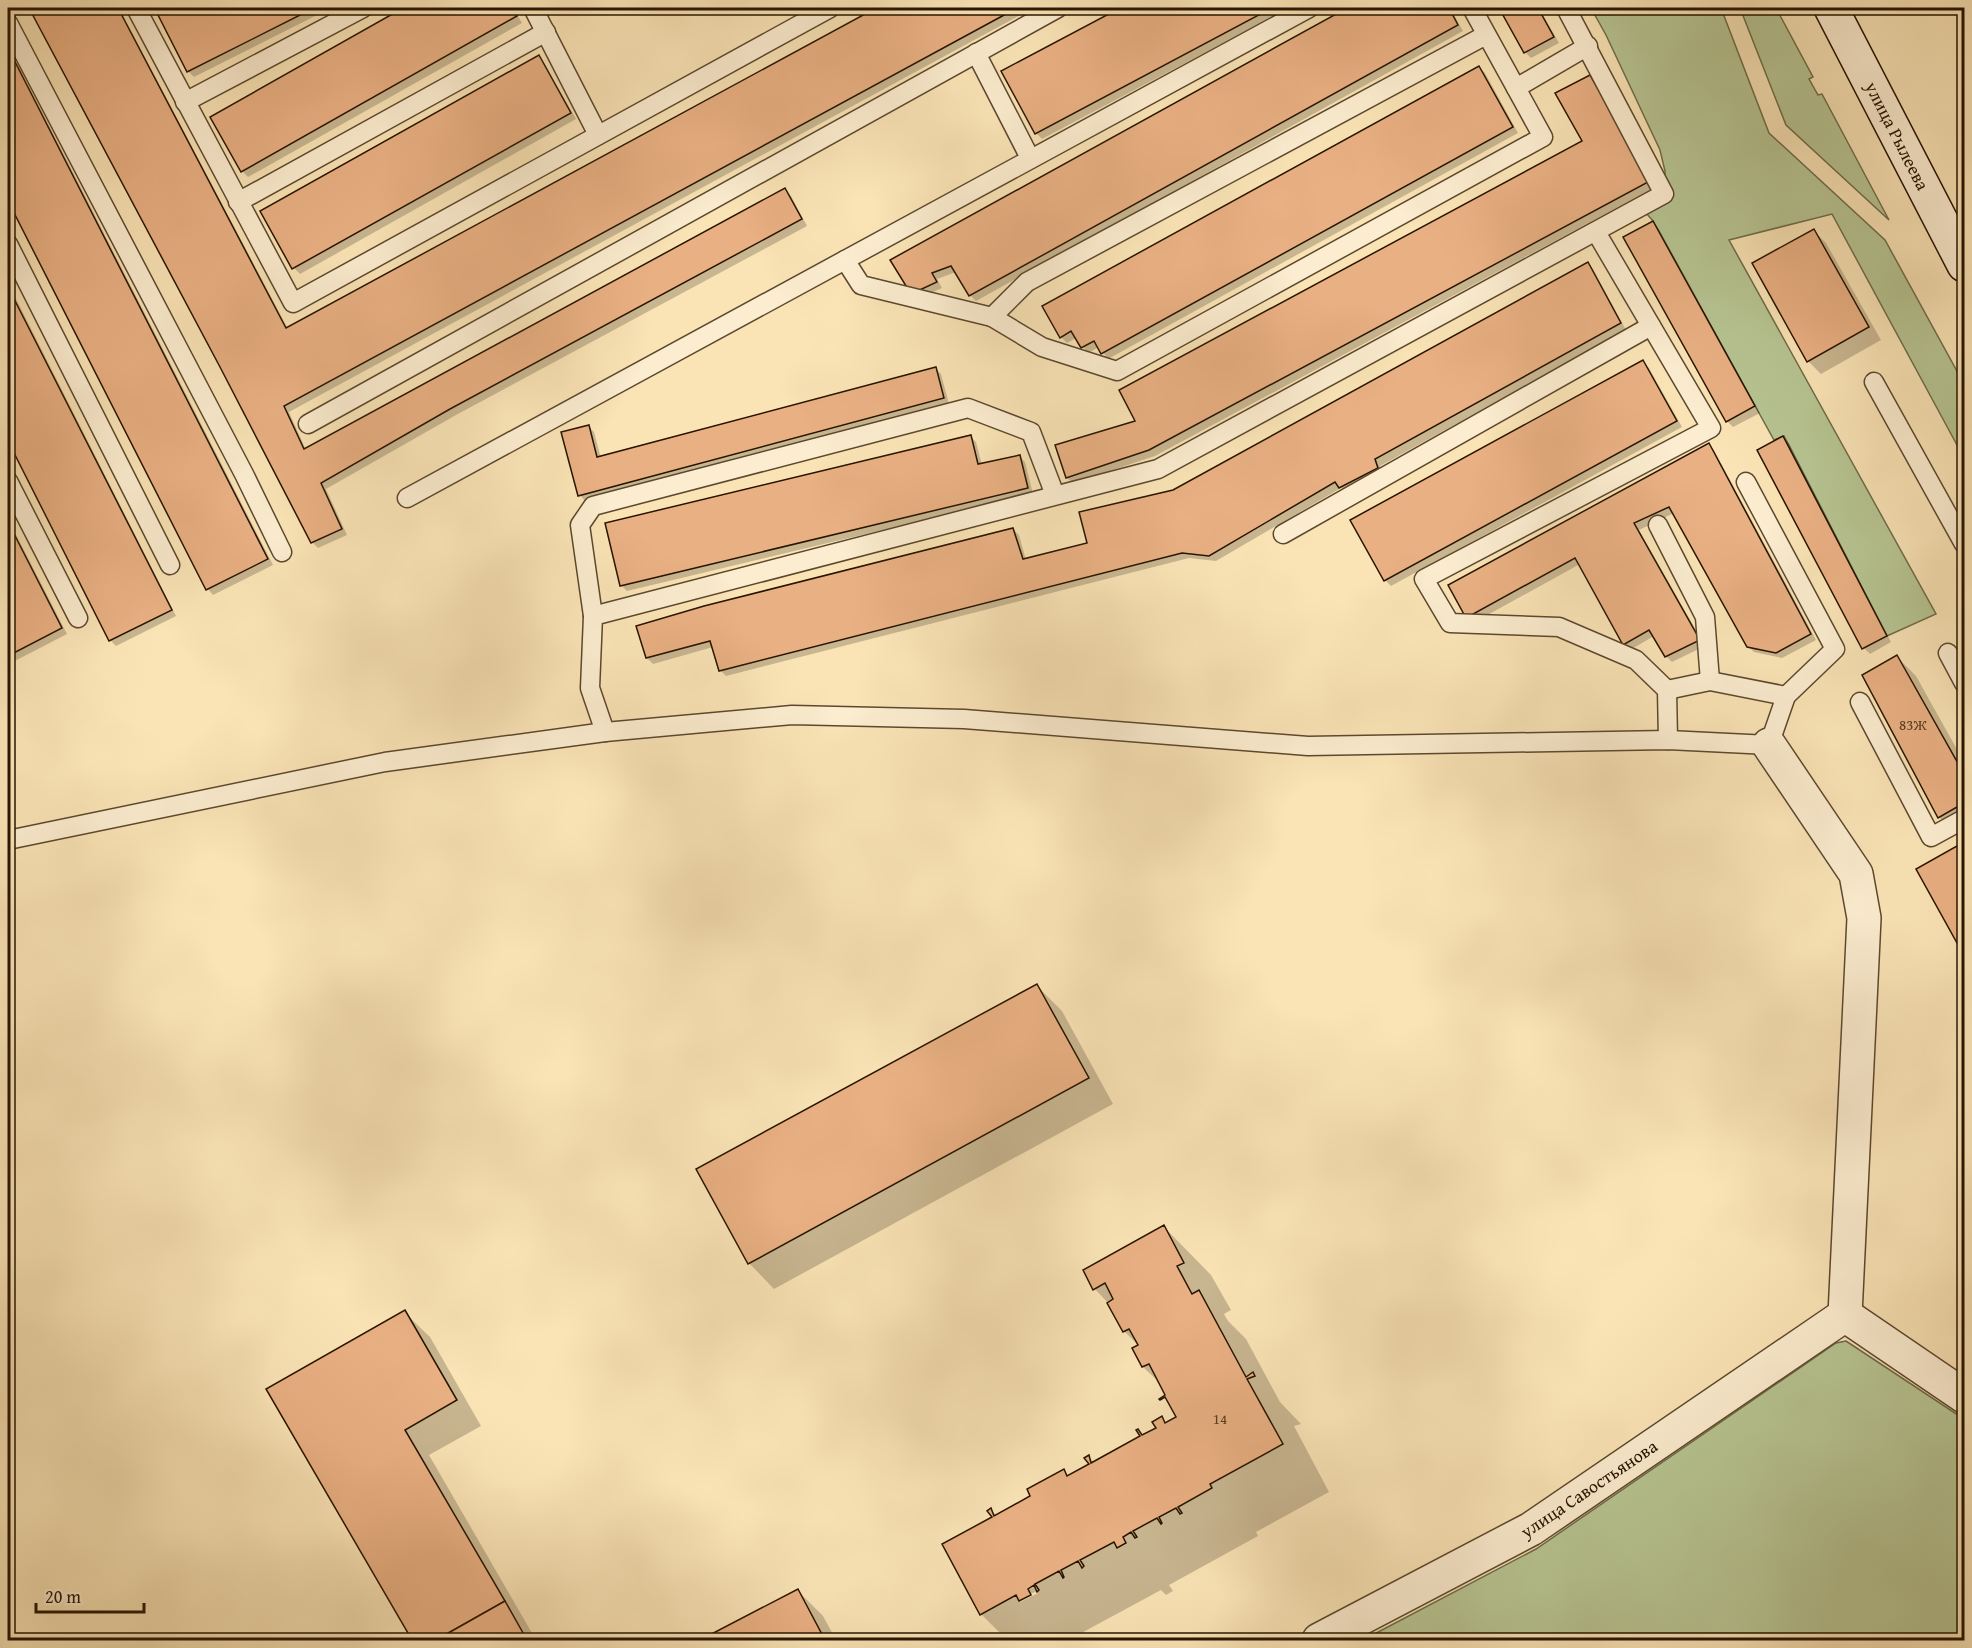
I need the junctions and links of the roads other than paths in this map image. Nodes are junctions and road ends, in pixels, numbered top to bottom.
1 (136, 8) edge
2 (363, 8) edge
3 (533, 8) edge
4 (830, 8) edge
5 (1058, 8) edge
6 (1309, 8) edge
7 (1472, 8) edge
8 (1566, 8) edge
9 (1830, 8) edge
10 (8, 23) edge
11 (546, 32) junction
12 (1486, 35) junction
13 (1588, 46) junction
14 (976, 53) junction
15 (1516, 88) junction
16 (185, 102) junction
17 (598, 135) junction
18 (1030, 158) junction
19 (238, 202) junction
20 (1596, 232) junction
21 (8, 244) edge
22 (844, 260) junction
23 (1965, 265) edge
24 (992, 317) junction
25 (1651, 326) junction
26 (1874, 382) dead end
27 (308, 424) dead end
28 (8, 481) edge
29 (1746, 482) dead end
30 (1055, 495) junction
31 (407, 498) dead end
32 (1658, 525) dead end
33 (1283, 534) dead end
34 (1965, 544) edge
35 (282, 552) dead end
36 (170, 565) dead end
37 (593, 616) junction
38 (78, 618) dead end
39 (1948, 653) dead end
40 (1710, 681) junction
41 (1965, 684) edge
42 (1667, 690) junction
43 (1786, 696) junction
44 (1860, 702) dead end
45 (605, 732) junction
46 (1668, 740) junction
47 (1769, 745) junction
48 (1965, 819) edge
49 (8, 840) edge
50 (1845, 1315) junction
51 (1965, 1396) edge
52 (1319, 1641) edge

1 - 16 lane
2 - 16 lane
3 - 11 lane
4 - 17 lane
5 - 14 lane
6 - 18 lane
7 - 12 lane
8 - 13 lane
9 - 23 street, улица Рылеева
10 - 35 lane
11 - 17 lane
11 - 19 lane
12 - 15 lane
12 - 24 lane
13 - 15 lane
13 - 20 lane
14 - 18 lane
14 - 27 lane
15 - 24 lane
16 - 19 lane
17 - 19 lane
18 - 22 lane
20 - 25 lane
20 - 30 lane
21 - 36 lane
22 - 24 lane
22 - 31 lane
25 - 33 lane
25 - 42 lane
26 - 34 lane
28 - 38 lane
29 - 43 lane
30 - 37 lane
30 - 37 lane
32 - 40 lane
37 - 45 lane
39 - 41 lane
40 - 42 lane
40 - 43 lane
42 - 46 lane
43 - 47 lane
44 - 48 lane
45 - 46 lane
45 - 49 lane
46 - 47 lane
47 - 50 street
50 - 51 street
50 - 52 street, улица Савостьянова

